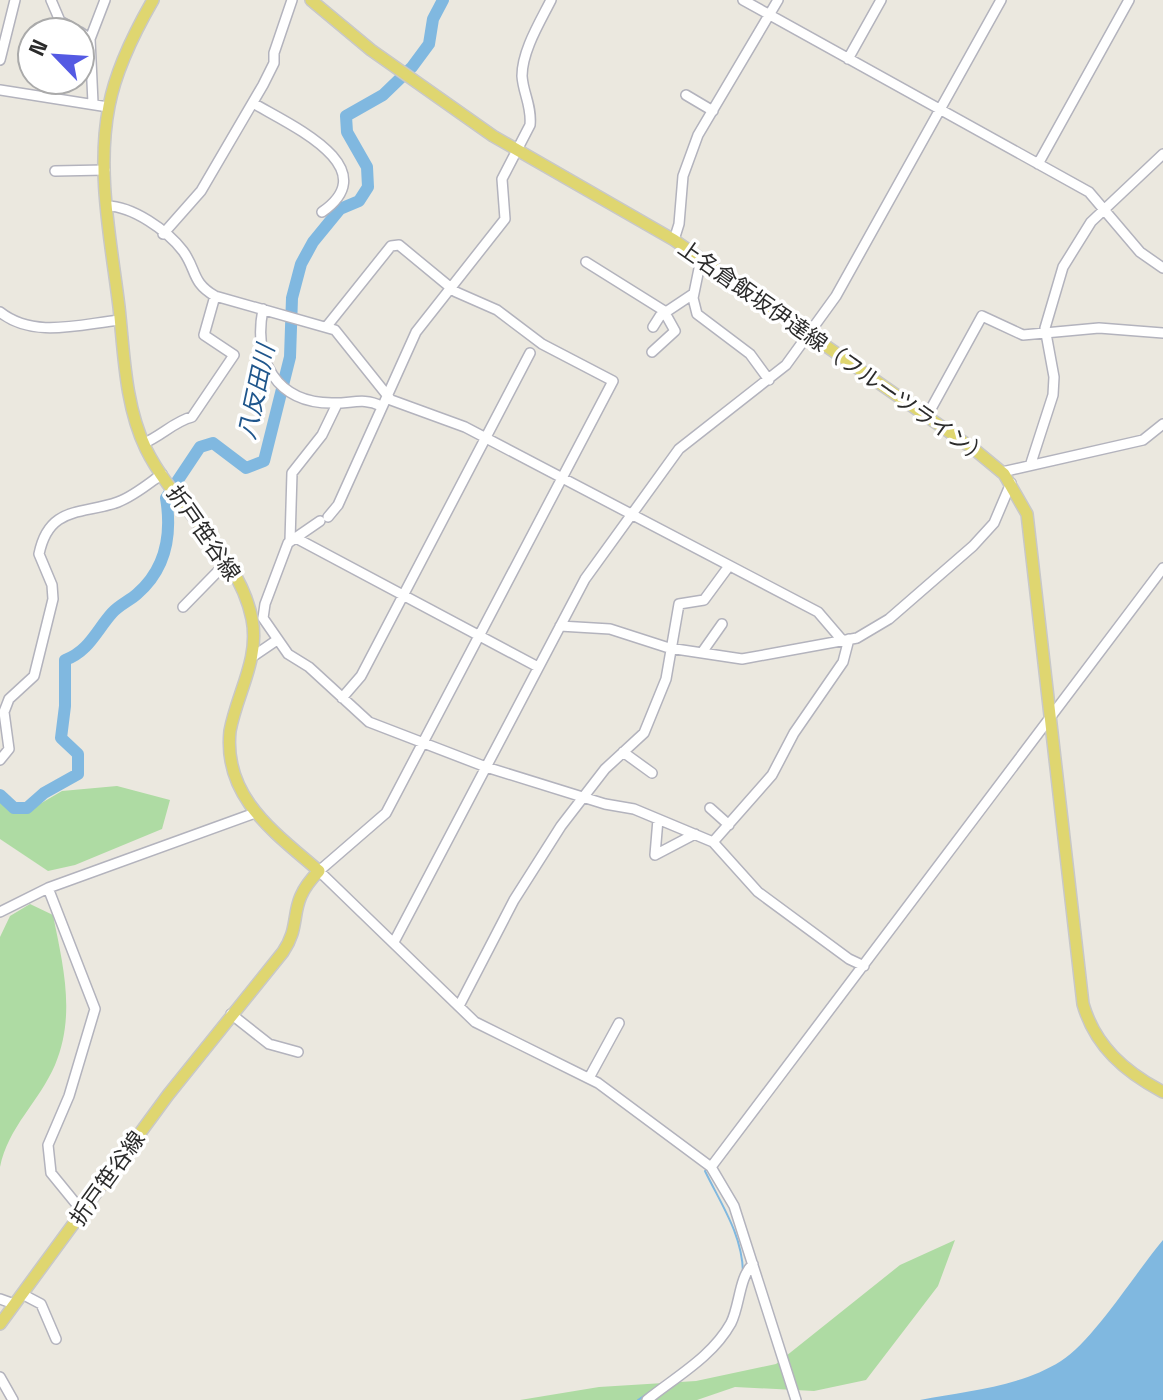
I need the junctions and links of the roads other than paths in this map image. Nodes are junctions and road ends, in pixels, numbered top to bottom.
1 (13, 0) edge
2 (105, 0) edge
3 (153, 0) edge
4 (292, 0) edge
5 (311, 0) edge
6 (551, 0) edge
7 (743, 0) edge
8 (778, 0) edge
9 (881, 0) edge
10 (1001, 0) edge
11 (1129, 0) edge
12 (769, 15) junction
13 (96, 23) edge
14 (848, 59) junction
15 (0, 60) edge
16 (0, 90) edge
17 (686, 95) dead end
18 (93, 96) edge
19 (93, 103) junction
20 (253, 103) junction
21 (108, 107) junction
22 (939, 109) junction
23 (713, 111) junction
24 (517, 151) junction
25 (1163, 154) edge
26 (1038, 164) junction
27 (1159, 166) edge
28 (105, 170) junction
29 (55, 171) dead end
30 (107, 206) junction
31 (1102, 211) junction
32 (322, 212) dead end
33 (163, 234) junction
34 (674, 240) junction
35 (701, 259) junction
36 (586, 262) dead end
37 (1163, 268) edge
38 (451, 288) junction
39 (693, 294) junction
40 (215, 296) junction
41 (263, 309) junction
42 (0, 312) edge
43 (666, 313) junction
44 (120, 320) junction
45 (327, 326) junction
46 (653, 327) dead end
47 (1045, 332) junction
48 (1163, 333) edge
49 (810, 334) junction
50 (652, 352) dead end
51 (530, 353) dead end
52 (769, 380) junction
53 (383, 401) junction
54 (337, 404) junction
55 (927, 416) junction
56 (1163, 424) edge
57 (1151, 435) junction
58 (1163, 437) edge
59 (487, 438) junction
60 (144, 443) junction
61 (1031, 463) junction
62 (1002, 472) junction
63 (162, 474) junction
64 (562, 478) junction
65 (1011, 483) junction
66 (629, 513) junction
67 (292, 539) junction
68 (226, 563) junction
69 (729, 566) junction
70 (1163, 568) edge
71 (403, 596) junction
72 (183, 607) dead end
73 (257, 617) junction
74 (722, 624) dead end
75 (560, 626) junction
76 (479, 637) junction
77 (277, 640) junction
78 (846, 640) junction
79 (669, 648) junction
80 (703, 651) junction
81 (252, 657) junction
82 (538, 667) junction
83 (342, 698) junction
84 (1049, 724) junction
85 (421, 743) junction
86 (623, 752) junction
87 (0, 760) edge
88 (486, 767) junction
89 (652, 773) dead end
90 (584, 796) junction
91 (710, 808) dead end
92 (255, 813) junction
93 (658, 819) junction
94 (729, 825) junction
95 (695, 834) junction
96 (713, 842) junction
97 (319, 871) junction
98 (48, 888) junction
99 (0, 912) edge
100 (394, 942) junction
101 (864, 966) junction
102 (459, 1006) junction
103 (231, 1014) junction
104 (619, 1023) dead end
105 (298, 1052) dead end
106 (589, 1078) junction
107 (1163, 1092) edge
108 (711, 1167) junction
109 (82, 1211) junction
110 (753, 1264) junction
111 (0, 1299) edge
112 (18, 1299) junction
113 (0, 1324) edge
114 (56, 1339) dead end
115 (0, 1377) edge
116 (13, 1400) edge
117 (647, 1400) edge
118 (796, 1400) edge

1 - 15 street
2 - 13 street
3 - 21 main road, 折戸笹谷線
4 - 20 street
5 - 24 main road, 上名倉飯坂伊達線（フルーツライン）
6 - 24 street
7 - 12 street
8 - 12 street
9 - 14 street
10 - 22 street
11 - 26 street
12 - 14 street
12 - 23 street
14 - 22 street
16 - 19 street
17 - 23 street
18 - 19 street
19 - 21 street
20 - 32 street
20 - 33 street
21 - 28 main road, 折戸笹谷線
22 - 26 street
22 - 49 street
23 - 34 street
24 - 34 main road, 上名倉飯坂伊達線（フルーツライン）
24 - 38 street
25 - 27 street
26 - 31 street
27 - 31 street
28 - 29 street
28 - 30 main road, 折戸笹谷線
30 - 33 street
30 - 44 main road, 折戸笹谷線
31 - 37 street
31 - 47 street
33 - 40 street
34 - 35 main road, 上名倉飯坂伊達線（フルーツライン）
35 - 39 street
35 - 49 main road, 上名倉飯坂伊達線（フルーツライン）
36 - 43 street
38 - 45 street
38 - 53 street
38 - 64 street
39 - 43 street
39 - 52 street
40 - 41 street
40 - 60 street
41 - 45 street
41 - 54 street
42 - 44 street
43 - 46 street
43 - 50 street
44 - 60 main road, 折戸笹谷線
45 - 53 street
47 - 48 street
47 - 55 street
47 - 61 street
49 - 52 street
49 - 55 main road, 上名倉飯坂伊達線（フルーツライン）
51 - 59 street
52 - 66 street
53 - 54 street
53 - 59 street
53 - 67 street
54 - 67 street
55 - 62 main road, 上名倉飯坂伊達線（フルーツライン）
56 - 57 street
57 - 58 street
57 - 61 street
59 - 64 street
59 - 71 street
60 - 63 main road, 折戸笹谷線
61 - 62 street
62 - 65 main road, 上名倉飯坂伊達線（フルーツライン）
63 - 68 main road, 折戸笹谷線
63 - 87 street
64 - 66 street
64 - 76 street
65 - 78 street
65 - 84 main road, 上名倉飯坂伊達線（フルーツライン）
66 - 69 street
66 - 75 street
67 - 71 street
67 - 73 street
68 - 72 street
68 - 73 main road, 折戸笹谷線
69 - 78 street
69 - 79 street
70 - 84 street
71 - 76 street
71 - 83 street
73 - 77 street
73 - 81 main road, 折戸笹谷線
74 - 80 street
75 - 79 street
75 - 82 street
76 - 82 street
76 - 85 street
77 - 81 street
77 - 83 street
78 - 80 street
78 - 94 street
79 - 80 street
79 - 86 street
81 - 92 main road, 折戸笹谷線
82 - 88 street
83 - 85 street
84 - 101 street
84 - 107 main road, 上名倉飯坂伊達線（フルーツライン）
85 - 88 street
85 - 97 street
86 - 89 street
86 - 90 street
88 - 90 street
88 - 100 street
90 - 93 street
90 - 102 street
91 - 94 street
92 - 97 main road, 折戸笹谷線
92 - 98 street
93 - 95 street
93 - 95 street
94 - 96 street
95 - 96 street
96 - 101 street
97 - 100 street
97 - 103 main road, 折戸笹谷線
98 - 99 street
98 - 109 street
100 - 102 street
101 - 108 street
102 - 106 street
103 - 105 street
103 - 109 main road, 折戸笹谷線
104 - 106 street
106 - 108 street
108 - 110 street
109 - 112 main road, 折戸笹谷線
110 - 117 street
110 - 118 street
111 - 112 street
112 - 113 main road, 折戸笹谷線
112 - 114 street
115 - 116 street

